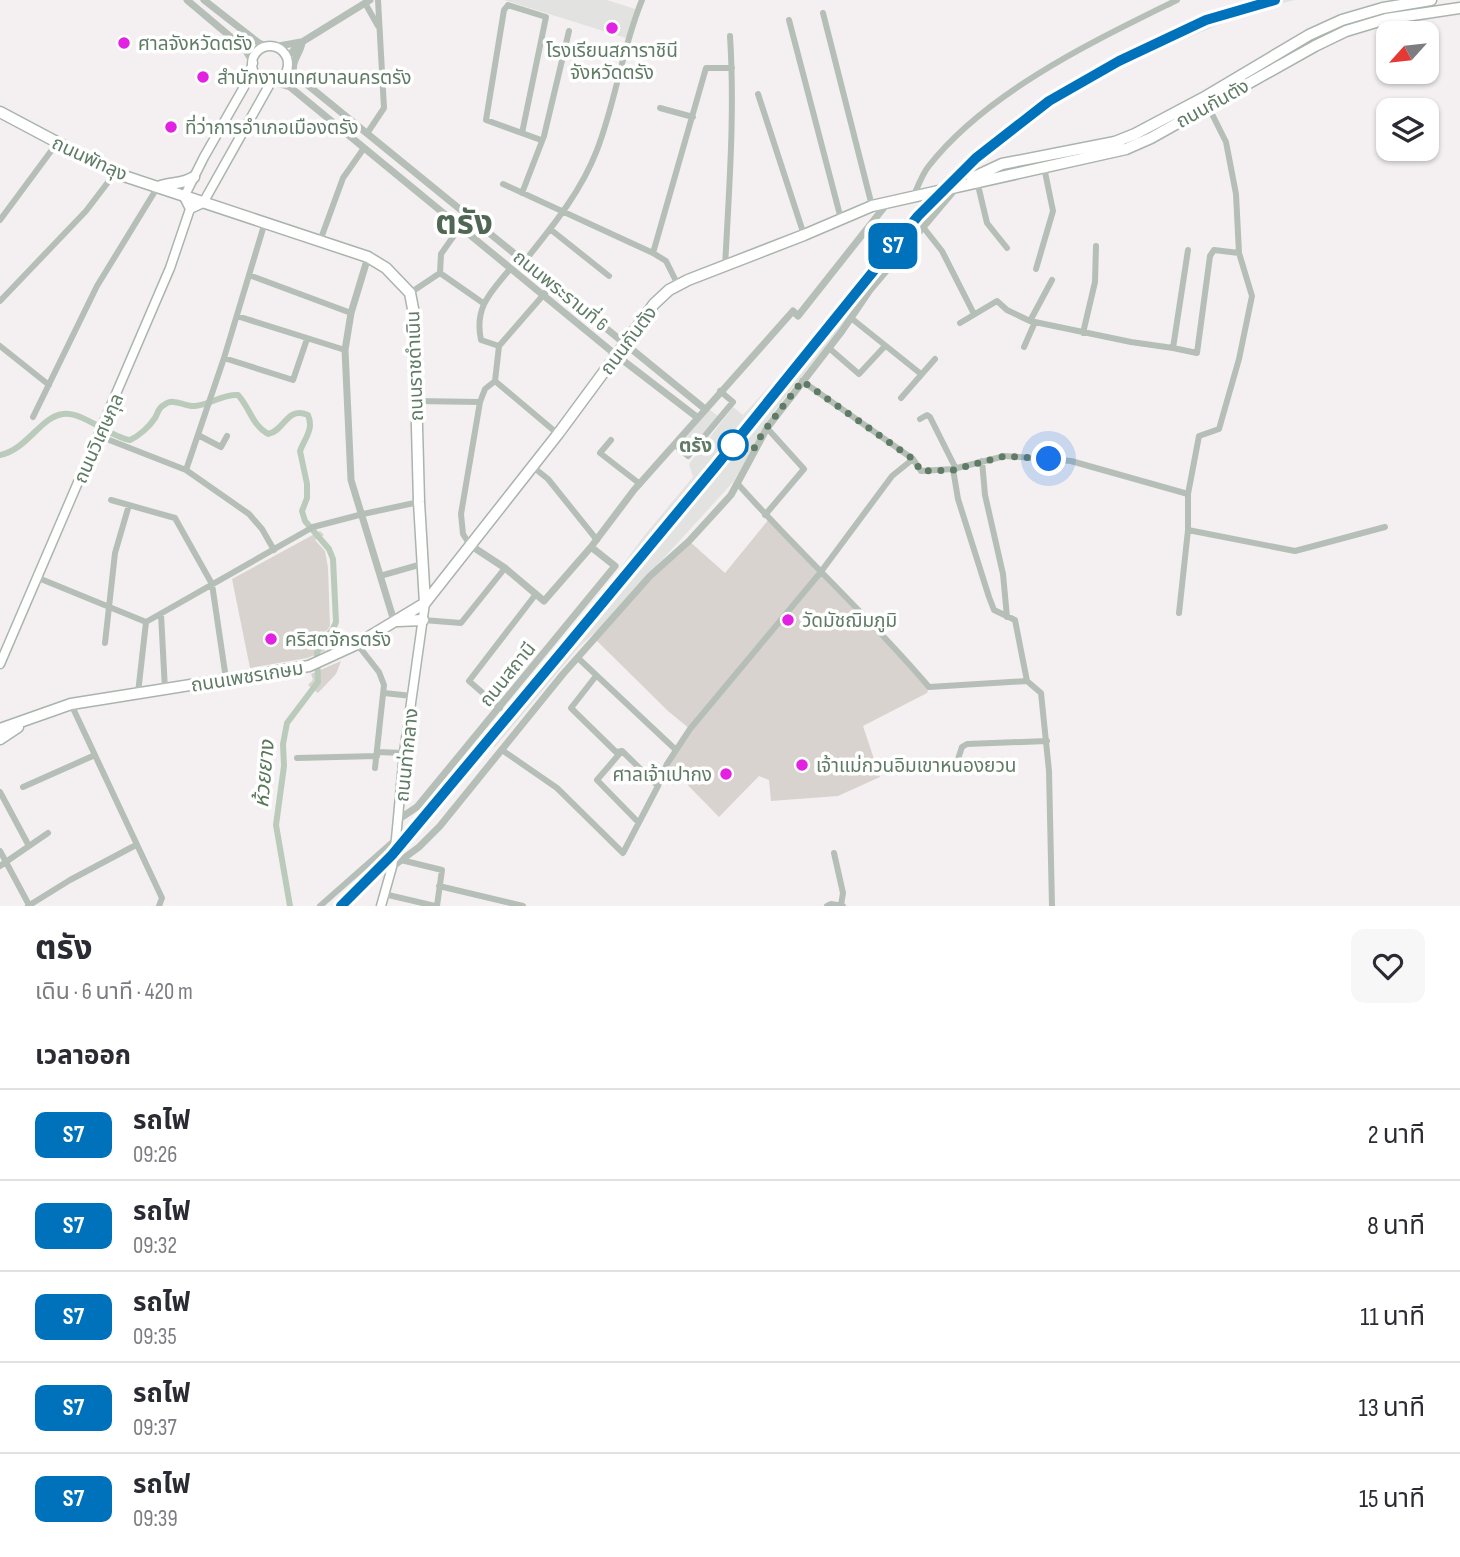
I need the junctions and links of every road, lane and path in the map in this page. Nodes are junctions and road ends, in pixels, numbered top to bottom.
1 (187, 0) edge
2 (204, 0) edge
3 (378, 0) edge
4 (642, 0) edge
5 (1177, 0) edge
6 (1431, 0) edge
7 (368, 1) edge
8 (1392, 6) junction
9 (1460, 8) edge
10 (823, 13) dead end
11 (1394, 18) junction
12 (789, 20) dead end
13 (379, 28) junction
14 (569, 31) dead end
15 (1312, 34) junction
16 (730, 36) dead end
17 (302, 42) junction
18 (1318, 44) junction
19 (271, 47) junction
20 (287, 57) junction
21 (253, 63) junction
22 (732, 68) junction
23 (291, 71) junction
24 (272, 82) junction
25 (758, 94) dead end
26 (1206, 102) junction
27 (660, 108) dead end
28 (0, 112) edge
29 (693, 117) junction
30 (368, 132) junction
31 (522, 133) junction
32 (541, 140) junction
33 (57, 143) junction
34 (364, 148) junction
35 (1044, 167) junction
36 (115, 173) junction
37 (194, 177) junction
38 (977, 181) junction
39 (503, 184) dead end
40 (959, 185) junction
41 (158, 188) junction
42 (522, 193) junction
43 (914, 195) junction
44 (184, 197) junction
45 (890, 201) junction
46 (203, 203) junction
47 (872, 206) junction
48 (190, 209) junction
49 (562, 213) junction
50 (841, 219) junction
51 (0, 220) edge
52 (265, 222) junction
53 (460, 227) junction
54 (923, 227) junction
55 (550, 229) junction
56 (804, 236) junction
57 (320, 241) junction
58 (1096, 246) dead end
59 (1007, 248) dead end
60 (1188, 250) dead end
61 (653, 253) junction
62 (1239, 253) junction
63 (368, 257) junction
64 (524, 262) junction
65 (725, 267) junction
66 (1036, 269) dead end
67 (513, 271) junction
68 (440, 273) junction
69 (249, 275) junction
70 (609, 276) dead end
71 (1052, 280) dead end
72 (552, 285) junction
73 (678, 285) junction
74 (410, 293) junction
75 (543, 296) junction
76 (0, 301) edge
77 (483, 303) junction
78 (351, 313) junction
79 (974, 314) junction
80 (237, 316) junction
81 (851, 318) junction
82 (1032, 322) junction
83 (960, 323) dead end
84 (1083, 333) junction
85 (307, 338) junction
86 (623, 344) junction
87 (0, 346) edge
88 (499, 346) junction
89 (886, 346) junction
90 (1024, 347) dead end
91 (829, 348) junction
92 (1173, 348) junction
93 (345, 350) junction
94 (616, 355) junction
95 (224, 358) junction
96 (935, 359) dead end
97 (921, 374) junction
98 (495, 381) junction
99 (802, 381) junction
100 (49, 385) junction
101 (720, 391) junction
102 (901, 398) dead end
103 (416, 401) junction
104 (480, 402) junction
105 (705, 409) junction
106 (33, 417) dead end
107 (698, 418) junction
108 (920, 419) dead end
109 (767, 428) junction
110 (558, 434) junction
111 (198, 435) junction
112 (99, 436) junction
113 (227, 436) dead end
114 (611, 440) dead end
115 (675, 445) junction
116 (913, 459) junction
117 (982, 461) junction
118 (533, 467) junction
119 (954, 469) junction
120 (186, 470) junction
121 (737, 483) junction
122 (640, 484) junction
123 (1188, 494) junction
124 (111, 500) dead end
125 (419, 502) junction
126 (129, 505) junction
127 (363, 514) junction
128 (765, 515) junction
129 (1385, 527) dead end
130 (1188, 530) junction
131 (597, 540) junction
132 (470, 545) junction
133 (590, 547) junction
134 (274, 550) junction
135 (422, 564) junction
136 (505, 568) junction
137 (820, 573) junction
138 (380, 576) junction
139 (37, 577) junction
140 (443, 580) junction
141 (423, 582) junction
142 (212, 584) junction
143 (536, 594) junction
144 (425, 603) junction
145 (110, 608) junction
146 (1178, 613) dead end
147 (161, 614) junction
148 (1007, 617) junction
149 (423, 620) junction
150 (394, 621) junction
151 (146, 622) junction
152 (106, 643) dead end
153 (357, 644) junction
154 (578, 658) junction
155 (0, 664) edge
156 (596, 676) junction
157 (226, 679) junction
158 (1027, 681) junction
159 (165, 690) junction
160 (138, 693) junction
161 (384, 693) junction
162 (412, 696) junction
163 (71, 704) junction
164 (500, 708) junction
165 (33, 716) junction
166 (0, 729) edge
167 (0, 739) edge
168 (1047, 741) junction
169 (502, 750) junction
170 (676, 750) junction
171 (622, 751) junction
172 (404, 753) junction
173 (377, 754) junction
174 (94, 755) junction
175 (297, 758) dead end
176 (375, 768) dead end
177 (955, 768) dead end
178 (658, 786) junction
179 (23, 787) dead end
180 (0, 792) edge
181 (399, 819) junction
182 (638, 822) junction
183 (48, 833) dead end
184 (396, 839) junction
185 (136, 845) junction
186 (29, 846) junction
187 (0, 851) edge
188 (834, 853) dead end
189 (401, 860) junction
190 (3, 864) edge
191 (392, 867) junction
192 (439, 886) junction
193 (384, 894) junction
194 (29, 906) edge
195 (159, 906) edge
196 (320, 906) edge
197 (381, 906) edge
198 (436, 906) edge
199 (523, 906) edge
200 (827, 906) edge
201 (842, 906) edge
202 (1052, 906) edge

1 - 21 street
2 - 19 street
3 - 13 street
4 - 49 street
5 - 43 street
6 - 8 main road, ถนนกันตัง
7 - 13 street
7 - 17 street
8 - 11 main road
8 - 15 main road, ถนนกันตัง
9 - 11 main road, ถนนกันตัง
10 - 47 street
11 - 18 main road, ถนนกันตัง
12 - 50 street
13 - 30 street
14 - 32 street
15 - 18 main road
15 - 26 main road, ถนนกันตัง
16 - 22 street
17 - 19 street
17 - 20 street
17 - 23 street
18 - 26 main road, ถนนกันตัง
19 - 20 main road
19 - 21 main road
20 - 23 main road
21 - 24 main road
21 - 37 main road
22 - 29 street
22 - 65 street
23 - 24 main road
23 - 30 street, ถนนพระรามที่ 6
24 - 34 street, ถนนพระรามที่ 6
24 - 46 main road
25 - 56 street
26 - 35 main road, ถนนกันตัง
26 - 40 main road, ถนนกันตัง
26 - 62 street
27 - 29 street
28 - 33 main road, ถนนพัทลุง
29 - 61 street
30 - 64 street, ถนนพระรามที่ 6
31 - 31 street
31 - 32 street
32 - 42 street
33 - 36 main road, ถนนพัทลุง
33 - 51 street
34 - 53 street, ถนนพระรามที่ 6
34 - 57 street
35 - 38 main road, ถนนกันตัง
35 - 66 street
36 - 41 main road, ถนนพัทลุง
36 - 76 street
37 - 41 main road
37 - 44 main road
38 - 40 main road, ถนนกันตัง
38 - 59 street
39 - 42 street
40 - 43 main road, ถนนกันตัง
40 - 54 street
41 - 44 main road, ถนนพัทลุง
41 - 100 street
42 - 49 street
43 - 45 main road, ถนนกันตัง
44 - 46 main road, ถนนราชดำเนิน
44 - 48 main road
45 - 47 main road, ถนนกันตัง
45 - 101 street
46 - 48 main road
46 - 52 main road, ถนนราชดำเนิน
47 - 50 main road, ถนนกันตัง
48 - 112 main road, ถนนวิเศษกุล
49 - 55 street
49 - 61 street
50 - 56 main road, ถนนกันตัง
52 - 57 main road, ถนนราชดำเนิน
52 - 69 street
53 - 67 street, ถนนพระรามที่ 6
53 - 68 street
54 - 79 street
54 - 81 street
55 - 64 street
55 - 70 street
56 - 65 main road, ถนนกันตัง
57 - 63 main road, ถนนราชดำเนิน
58 - 84 street
60 - 92 street
61 - 73 street
62 - 92 street
62 - 123 street
63 - 74 main road, ถนนราชดำเนิน
63 - 78 street
64 - 67 street
64 - 72 street, ถนนพระรามที่ 6
65 - 73 main road, ถนนกันตัง
67 - 75 street, ถนนพระรามที่ 6
67 - 77 street
68 - 74 street
68 - 77 street
69 - 78 street
69 - 80 street
71 - 82 street
72 - 75 street
72 - 86 street, ถนนพระรามที่ 6
73 - 86 main road, ถนนกันตัง
74 - 103 main road, ถนนราชดำเนิน
75 - 88 street
75 - 94 street, ถนนพระรามที่ 6
77 - 88 street
78 - 93 street
79 - 82 street
79 - 83 street
80 - 85 street
80 - 95 street
81 - 89 street
81 - 91 street
82 - 84 street
82 - 90 street
84 - 92 street
85 - 93 street
85 - 95 street
86 - 94 main road, ถนนกันตัง
86 - 105 street, ถนนพระรามที่ 6
87 - 100 street
88 - 98 street
89 - 91 street
89 - 97 street
91 - 99 street
93 - 127 street
94 - 107 street, ถนนพระรามที่ 6
94 - 110 main road, ถนนกันตัง
95 - 111 street
96 - 97 street
97 - 102 street
98 - 104 street
98 - 110 street
99 - 109 street
99 - 116 street
100 - 106 street
101 - 105 street
101 - 115 street
103 - 104 street
103 - 125 main road, ถนนราชดำเนิน
104 - 132 street
105 - 107 street
107 - 115 street
108 - 119 street
109 - 121 street
109 - 128 street
110 - 118 main road, ถนนกันตัง
111 - 113 street
111 - 120 street
112 - 120 street
112 - 139 main road, ถนนวิเศษกุล
114 - 122 street
115 - 122 street
116 - 119 street
116 - 137 street
117 - 119 street
117 - 123 street
117 - 148 street
118 - 131 street
118 - 132 main road, ถนนกันตัง
119 - 148 street
120 - 134 street
121 - 128 street
121 - 154 street
122 - 131 street
123 - 130 street
124 - 126 street
125 - 127 street
125 - 135 main road, ถนนราชดำเนิน
126 - 142 street
126 - 145 street
127 - 134 street
127 - 138 street
128 - 137 street
129 - 130 street
130 - 146 street
131 - 133 street
132 - 136 street
132 - 140 main road, ถนนกันตัง
133 - 143 street
133 - 164 street, ถนนสถานี
134 - 142 street
135 - 138 street
135 - 141 main road, ถนนราชดำเนิน
136 - 143 street
136 - 149 street
137 - 158 street
137 - 170 street
138 - 150 street
139 - 145 street
139 - 155 main road, ถนนวิเศษกุล
140 - 141 main road
140 - 144 main road, ถนนกันตัง
141 - 144 main road, ถนนราชดำเนิน
142 - 147 street
142 - 157 street
143 - 164 street
144 - 149 main road, ถนนท่ากลาง
144 - 150 main road, ถนนเพชรเกษม
145 - 151 street
145 - 152 street
147 - 151 street
147 - 159 street
148 - 158 street
149 - 150 main road
149 - 162 main road, ถนนท่ากลาง
150 - 153 main road, ถนนเพชรเกษม
151 - 160 street
153 - 157 main road, ถนนเพชรเกษม
153 - 161 street
154 - 156 street
154 - 169 street
156 - 170 street
156 - 171 street
157 - 159 main road, ถนนเพชรเกษม
158 - 168 street
159 - 160 main road, ถนนเพชรเกษม
160 - 163 main road, ถนนเพชรเกษม
161 - 162 street
161 - 173 street
162 - 172 main road, ถนนท่ากลาง
163 - 165 main road, ถนนเพชรเกษม
163 - 174 street
164 - 181 street, ถนนสถานี
165 - 166 main road, ถนนเพชรเกษม
165 - 167 main road, ถนนเพชรเกษม
168 - 177 street
168 - 202 street
169 - 182 street
169 - 189 street
170 - 178 street
171 - 178 street
171 - 182 street
172 - 173 street
172 - 181 main road, ถนนท่ากลาง
173 - 175 street
173 - 176 street
174 - 179 street
174 - 185 street
178 - 182 street
180 - 186 street
181 - 184 main road, ถนนท่ากลาง
183 - 186 street
184 - 191 main road, ถนนท่ากลาง
184 - 196 street
185 - 194 street
185 - 195 street
186 - 190 street
187 - 190 street
188 - 201 street
189 - 191 street
189 - 192 street
190 - 194 street
191 - 193 main road, ถนนท่ากลาง
192 - 198 street
192 - 199 street
193 - 197 main road, ถนนท่ากลาง
193 - 198 street
200 - 201 street

